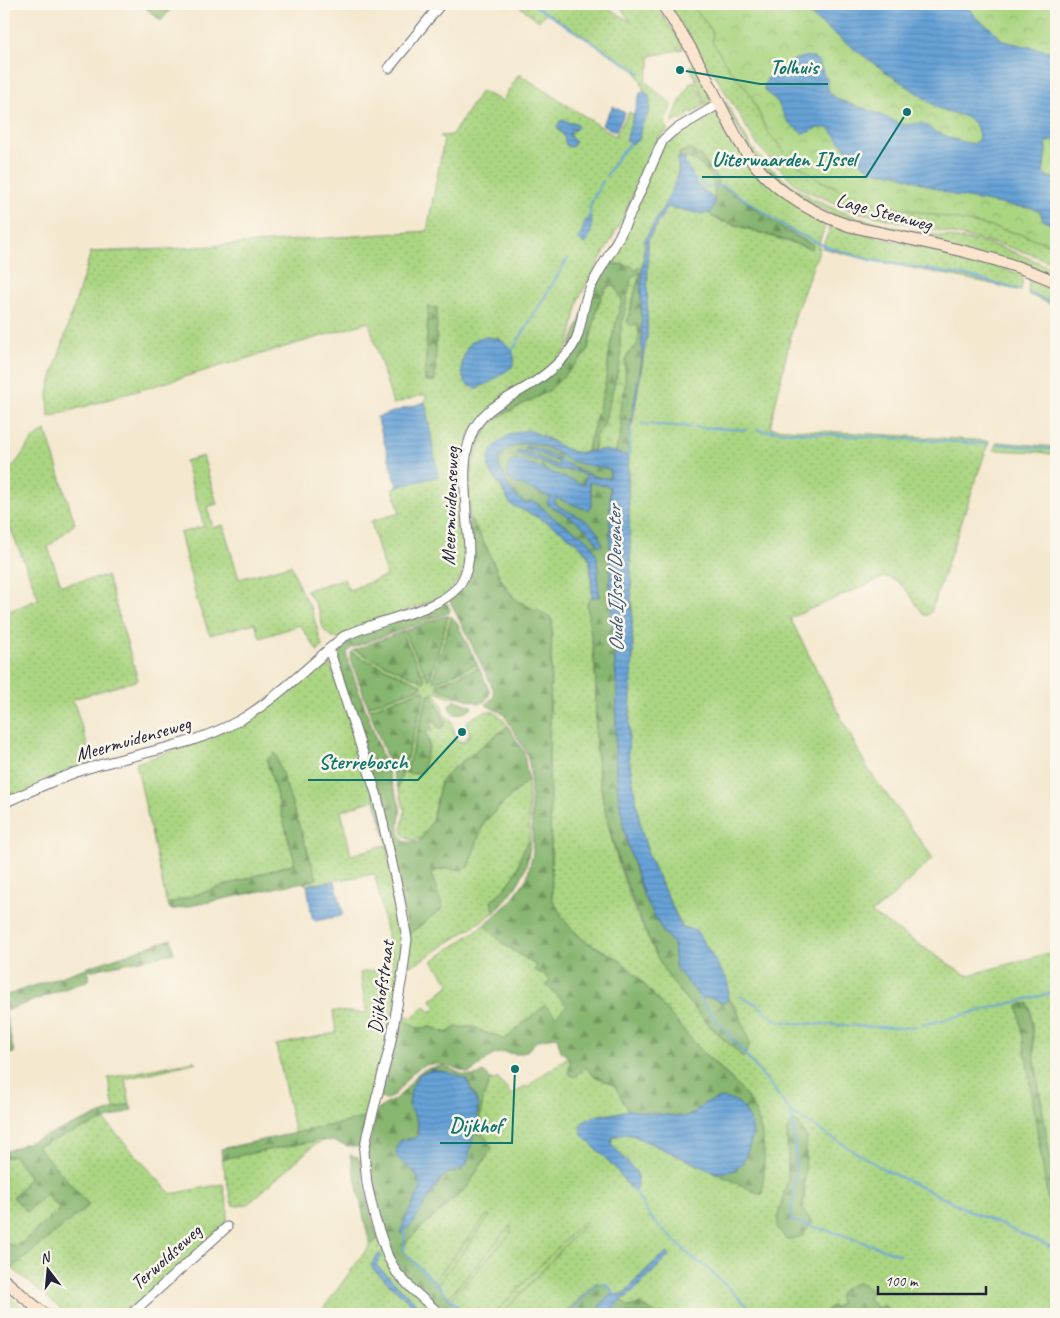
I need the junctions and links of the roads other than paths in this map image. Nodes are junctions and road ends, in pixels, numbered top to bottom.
1 (441, 4) edge
2 (662, 4) edge
3 (389, 68) dead end
4 (719, 104) junction
5 (1056, 282) edge
6 (329, 649) junction
7 (4, 803) edge
8 (227, 1227) dead end
9 (4, 1280) edge
10 (44, 1314) edge
11 (131, 1314) edge
12 (440, 1314) edge

1 - 3 street
2 - 4 street, Lage Steenweg
4 - 5 street, Lage Steenweg
4 - 6 street, Meermuidenseweg
6 - 7 street, Meermuidenseweg
6 - 12 street, Dijkhofstraat
8 - 11 street, Terwoldseweg
9 - 10 street

